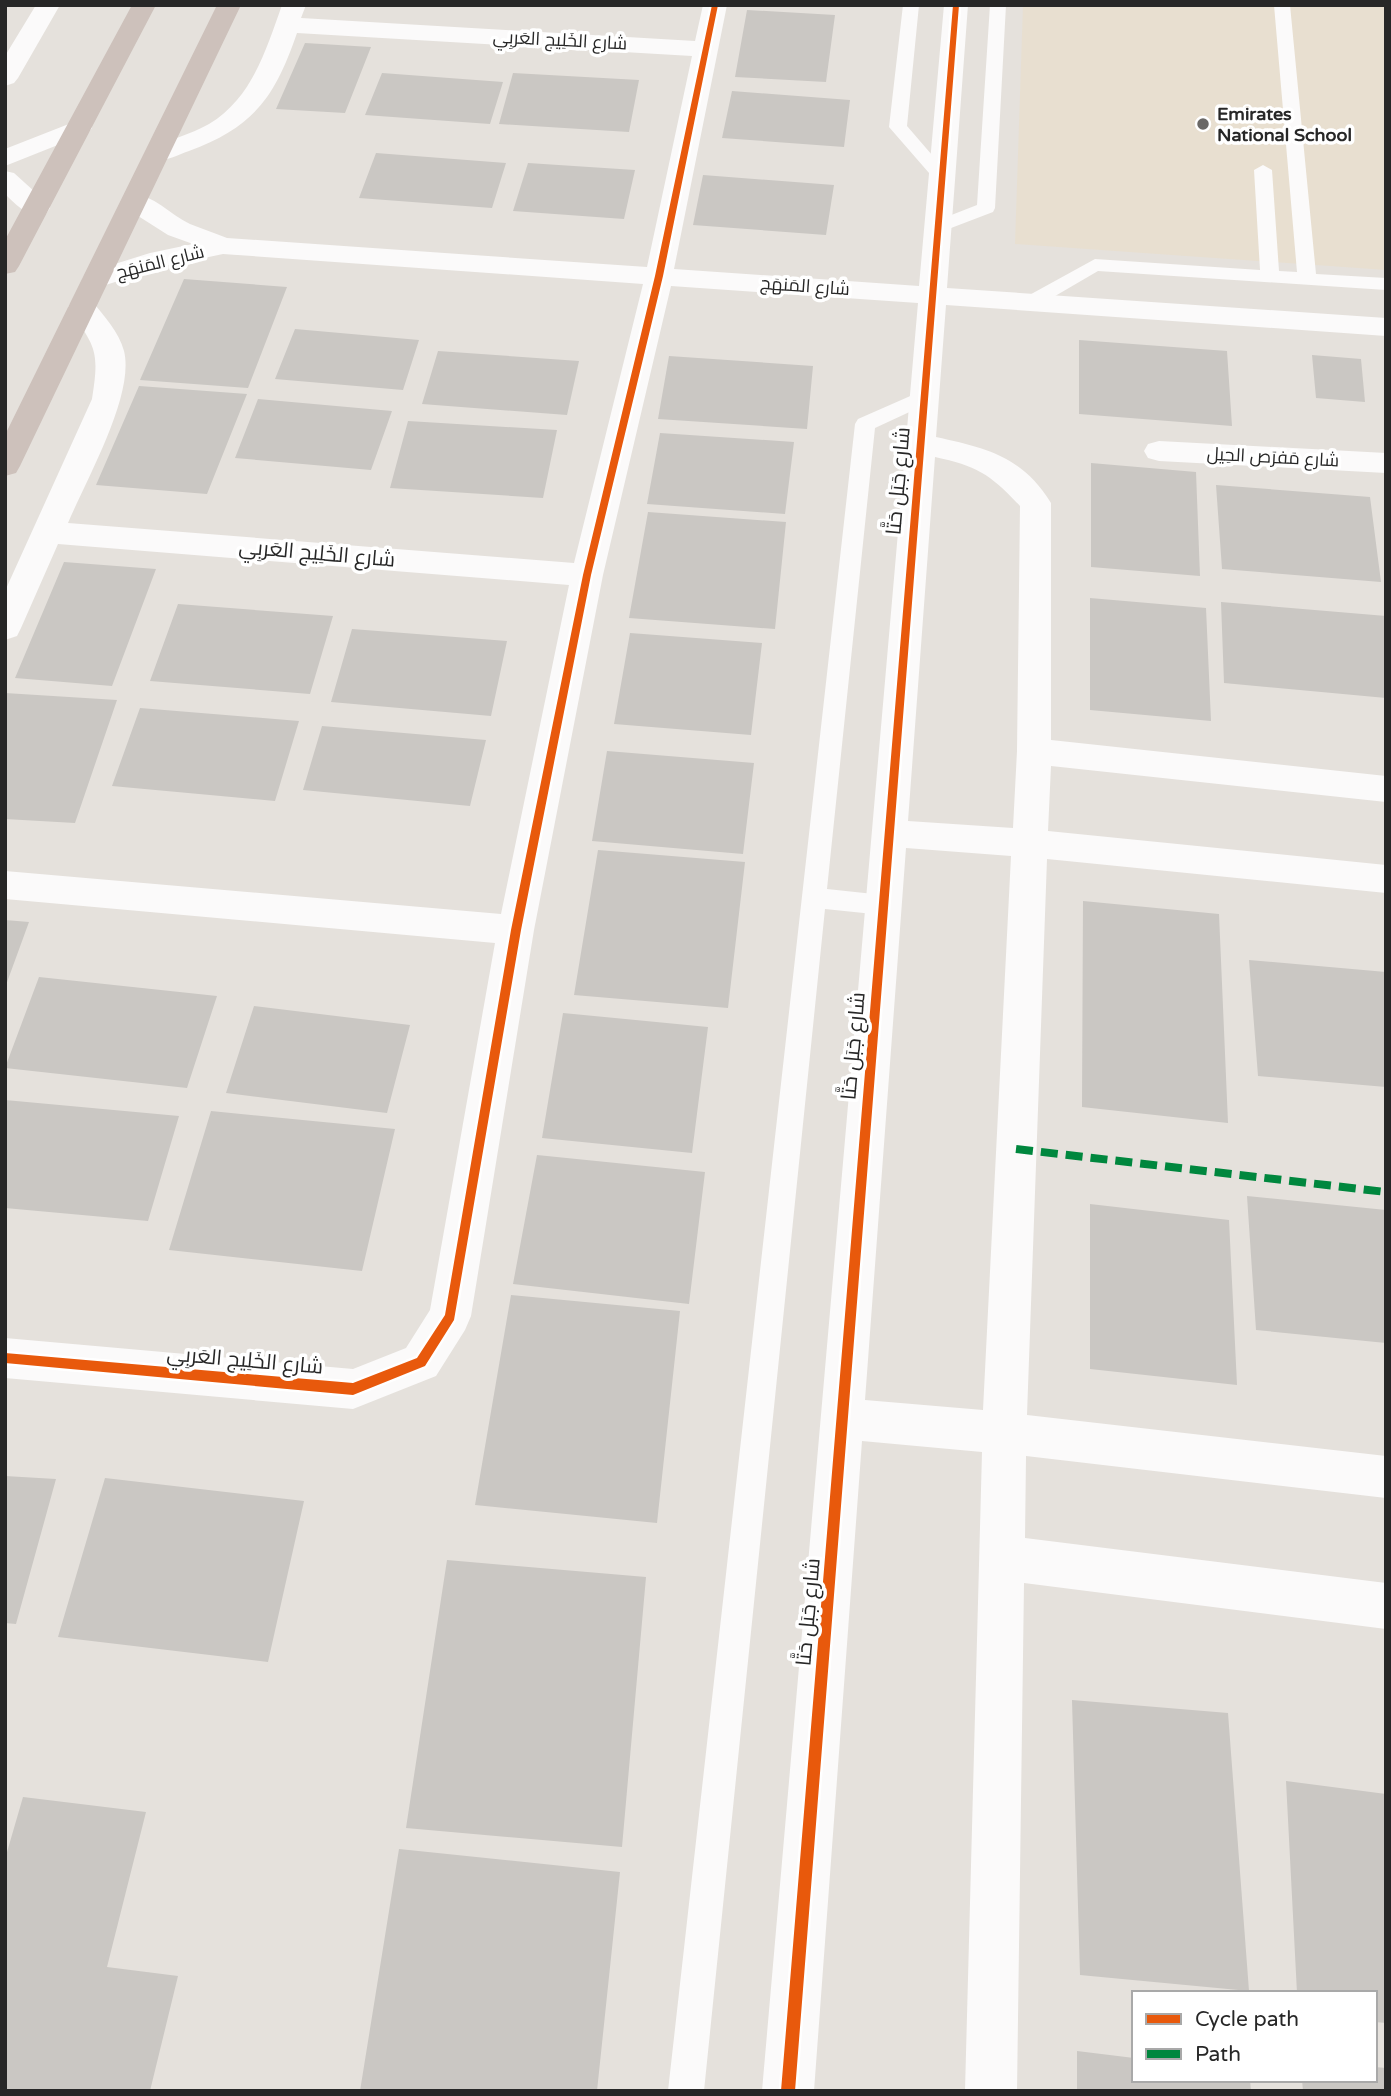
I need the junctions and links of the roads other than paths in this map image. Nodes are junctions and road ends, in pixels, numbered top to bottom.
1 (144, 5) edge
2 (229, 5) edge
3 (715, 5) edge
4 (912, 5) edge
5 (956, 5) edge
6 (998, 5) edge
7 (1282, 5) edge
8 (43, 15) edge
9 (291, 15) edge
10 (5, 22) edge
11 (706, 49) junction
12 (5, 78) edge
13 (79, 128) junction
14 (157, 154) junction
15 (5, 158) edge
16 (1263, 170) dead end
17 (942, 177) junction
18 (5, 179) edge
19 (134, 201) junction
20 (36, 208) junction
21 (938, 227) junction
22 (223, 246) junction
23 (5, 266) edge
24 (659, 276) junction
25 (1270, 276) junction
26 (96, 279) junction
27 (1307, 279) junction
28 (1386, 284) edge
29 (933, 295) junction
30 (1031, 302) junction
31 (82, 307) junction
32 (1386, 327) edge
33 (924, 397) junction
34 (921, 444) junction
35 (1160, 452) dead end
36 (1386, 463) edge
37 (5, 466) edge
38 (48, 532) junction
39 (587, 575) junction
40 (5, 628) edge
41 (1034, 751) junction
42 (1386, 789) edge
43 (890, 833) junction
44 (1030, 843) junction
45 (1386, 879) edge
46 (5, 885) edge
47 (814, 898) junction
48 (883, 905) junction
49 (516, 930) junction
50 (5, 1358) edge
51 (842, 1419) junction
52 (1004, 1433) junction
53 (1386, 1477) edge
54 (1002, 1558) junction
55 (1386, 1606) edge
56 (686, 2091) edge
57 (788, 2091) edge
58 (991, 2091) edge

1 - 13 highway
2 - 14 highway
3 - 11 street
4 - 17 lane
5 - 17 street, شارع جَبَل حَتَّا
6 - 21 lane
7 - 27 lane
8 - 10 street
8 - 12 street
9 - 11 street, شارع الخَلِيج العَربِي
9 - 14 street
11 - 24 street
13 - 15 street
13 - 20 highway
14 - 19 highway
16 - 25 lane
17 - 21 street, شارع جَبَل حَتَّا
18 - 20 street
19 - 22 street, شارع المَنهَج
19 - 26 highway
20 - 23 highway
21 - 29 street, شارع جَبَل حَتَّا
22 - 24 street, شارع المَنهَج
22 - 26 street, شارع المَنهَج
24 - 29 street, شارع المَنهَج
24 - 39 street
25 - 27 lane
25 - 30 lane
26 - 31 highway
27 - 28 lane
29 - 30 street, شارع المَنهَج
29 - 33 street, شارع جَبَل حَتَّا
30 - 32 street, شارع المَنهَج
31 - 37 highway
31 - 38 street
33 - 34 street, شارع جَبَل حَتَّا
33 - 47 lane
34 - 41 street
34 - 43 street, شارع جَبَل حَتَّا
35 - 36 street, شارع مَفرَص الحِيل
38 - 39 street, شارع الخَلِيج العَربِي
38 - 40 street
39 - 49 street
41 - 42 street
41 - 44 street
43 - 44 street
43 - 48 street, شارع جَبَل حَتَّا
44 - 45 street
44 - 52 street
46 - 49 street
47 - 48 lane
47 - 56 lane
48 - 51 street, شارع جَبَل حَتَّا
49 - 50 street, شارع الخَلِيج العَربِي
51 - 52 street
51 - 57 street, شارع جَبَل حَتَّا
52 - 53 street
52 - 54 street
54 - 55 street
54 - 58 street

